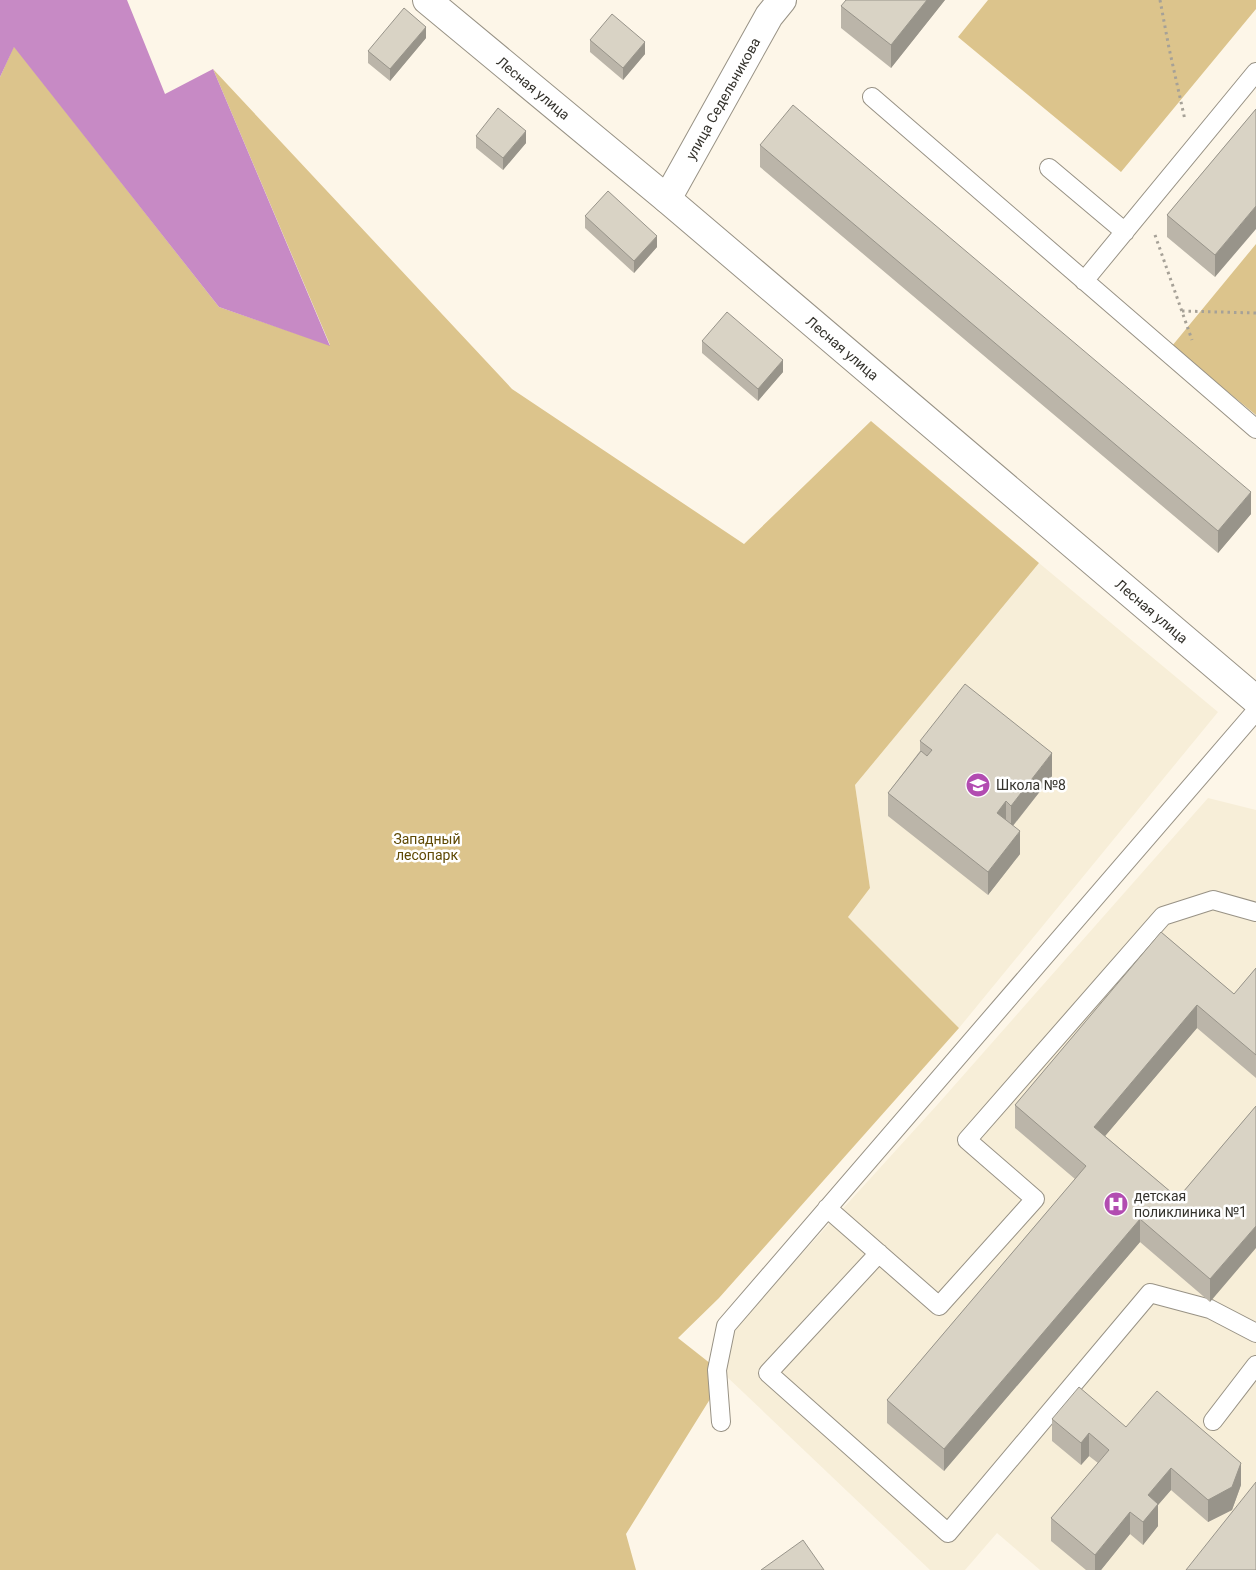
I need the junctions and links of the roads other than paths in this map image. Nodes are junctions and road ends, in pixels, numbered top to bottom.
1 (427, 0) edge
2 (782, 0) edge
3 (1256, 72) edge
4 (872, 97) dead end
5 (1049, 168) dead end
6 (667, 199) junction
7 (1125, 232) junction
8 (1084, 281) junction
9 (1256, 429) edge
10 (1256, 700) edge
11 (1256, 711) edge
12 (1256, 912) edge
13 (827, 1208) junction
14 (879, 1253) junction
15 (1256, 1332) edge
16 (1256, 1364) edge
17 (1213, 1421) dead end
18 (721, 1422) dead end

1 - 6 street, Лесная улица
2 - 6 street, улица Седельникова
3 - 7 lane
4 - 8 lane
5 - 7 lane
6 - 10 street, Лесная улица
7 - 8 lane
8 - 9 lane
11 - 13 lane
12 - 14 lane
13 - 14 lane
13 - 18 lane
14 - 15 lane
16 - 17 lane

